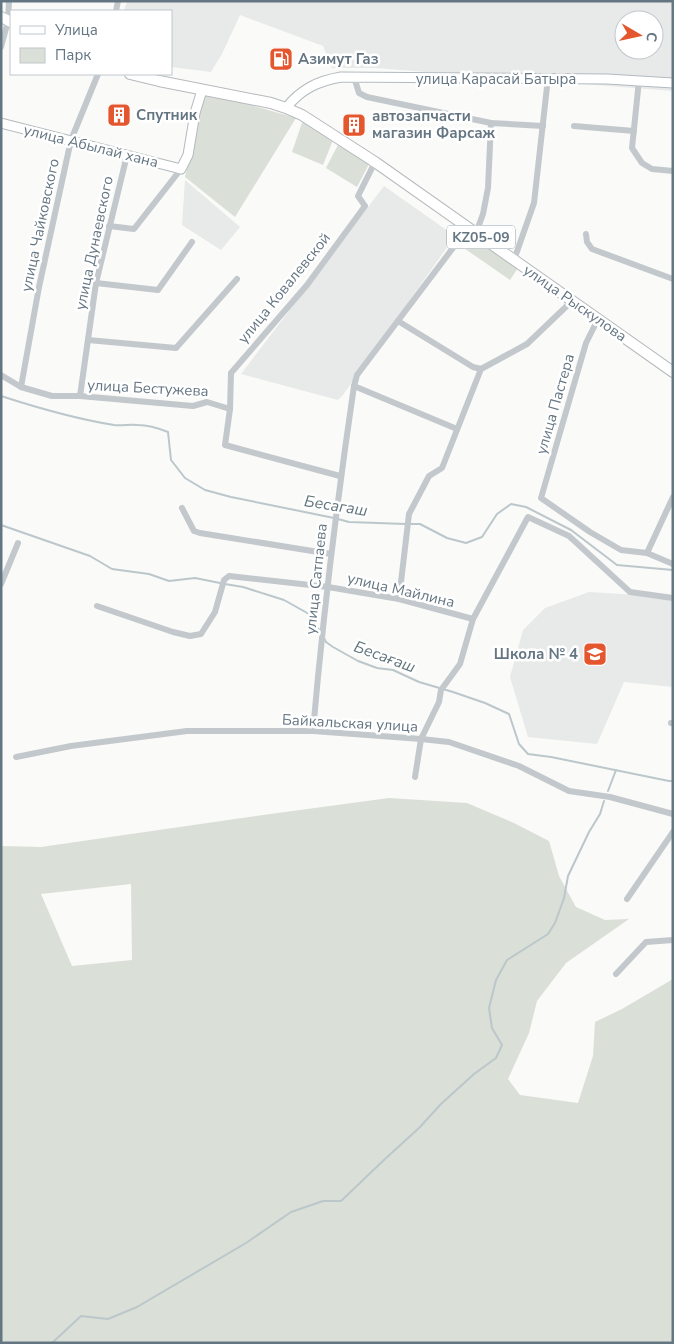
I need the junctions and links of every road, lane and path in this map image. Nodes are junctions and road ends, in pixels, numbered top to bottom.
1 (9, 1) edge
2 (7, 20) edge
3 (1, 47) edge
4 (98, 75) edge
5 (134, 75) edge
6 (354, 77) junction
7 (548, 78) junction
8 (639, 80) junction
9 (673, 83) edge
10 (202, 90) junction
11 (286, 108) junction
12 (1, 123) edge
13 (491, 123) junction
14 (543, 126) junction
15 (574, 126) dead end
16 (634, 131) junction
17 (71, 140) junction
18 (127, 155) junction
19 (375, 162) junction
20 (182, 168) junction
21 (673, 171) edge
22 (109, 226) junction
23 (472, 230) junction
24 (586, 234) dead end
25 (192, 242) dead end
26 (514, 260) junction
27 (237, 279) dead end
28 (673, 279) edge
29 (96, 282) junction
30 (572, 301) junction
31 (598, 319) junction
32 (398, 321) junction
33 (88, 340) junction
34 (482, 369) junction
35 (673, 372) edge
36 (1, 375) edge
37 (21, 386) junction
38 (354, 386) junction
39 (80, 396) junction
40 (230, 408) junction
41 (457, 429) junction
42 (340, 476) junction
43 (672, 501) edge
44 (182, 508) dead end
45 (18, 543) dead end
46 (647, 553) junction
47 (331, 554) junction
48 (673, 564) edge
49 (1, 584) edge
50 (328, 587) junction
51 (673, 598) edge
52 (399, 599) junction
53 (97, 606) dead end
54 (472, 619) junction
55 (313, 731) junction
56 (421, 739) junction
57 (16, 758) dead end
58 (415, 777) dead end
59 (673, 814) edge
60 (673, 832) edge
61 (627, 899) dead end
62 (673, 940) edge
63 (616, 974) dead end

1 - 2 street
2 - 3 street
4 - 17 street, улица Чайковского
5 - 10 main road, улица Рыскулова / KZ05-09
6 - 7 main road, улица Карасай Батыра
6 - 11 main road, улица Карасай Батыра
6 - 13 street, улица Карасай Батыра
7 - 8 main road, улица Карасай Батыра
7 - 14 street
8 - 9 main road, улица Карасай Батыра
8 - 16 street
10 - 11 main road, улица Рыскулова / KZ05-09
10 - 20 main road
11 - 19 main road, улица Рыскулова / KZ05-09
12 - 17 main road, улица Абылай хана
13 - 14 street, улица Карасай Батыра
13 - 23 street, улица Сатпаева
14 - 26 street
15 - 16 street
16 - 21 street
17 - 18 main road, улица Абылай хана
17 - 37 street, улица Чайковского
18 - 20 main road, улица Абылай хана
18 - 22 street, улица Дунаевского
19 - 23 main road, улица Рыскулова / KZ05-09
19 - 40 street, улица Ковалевской
20 - 22 street
22 - 29 street, улица Дунаевского
23 - 26 main road, улица Рыскулова / KZ05-09
23 - 32 street, улица Сатпаева
24 - 28 street
25 - 29 street
26 - 30 main road, улица Рыскулова / KZ05-09
27 - 33 street
29 - 33 street, улица Дунаевского
30 - 31 main road, улица Рыскулова / KZ05-09
30 - 34 street
31 - 35 main road, улица Рыскулова / KZ05-09
31 - 46 street, улица Пастера
32 - 34 street
32 - 38 street, улица Сатпаева
33 - 39 street, улица Дунаевского
34 - 41 street
36 - 37 street, улица Бестужева
37 - 39 street, улица Бестужева
38 - 41 street
38 - 42 street, улица Сатпаева
39 - 40 street, улица Бестужева
40 - 42 street
41 - 52 street
42 - 47 street, улица Сатпаева
43 - 46 street
44 - 47 street
45 - 49 street
46 - 48 street
47 - 50 street, улица Сатпаева
50 - 52 street, улица Майлина
50 - 53 street, улица Майлина
50 - 55 street, улица Сатпаева
51 - 54 street
52 - 54 street, улица Майлина
54 - 56 street
55 - 56 street, Байкальская улица
55 - 57 street, Байкальская улица
56 - 58 street
56 - 59 street, Байкальская улица
60 - 61 street
62 - 63 street

